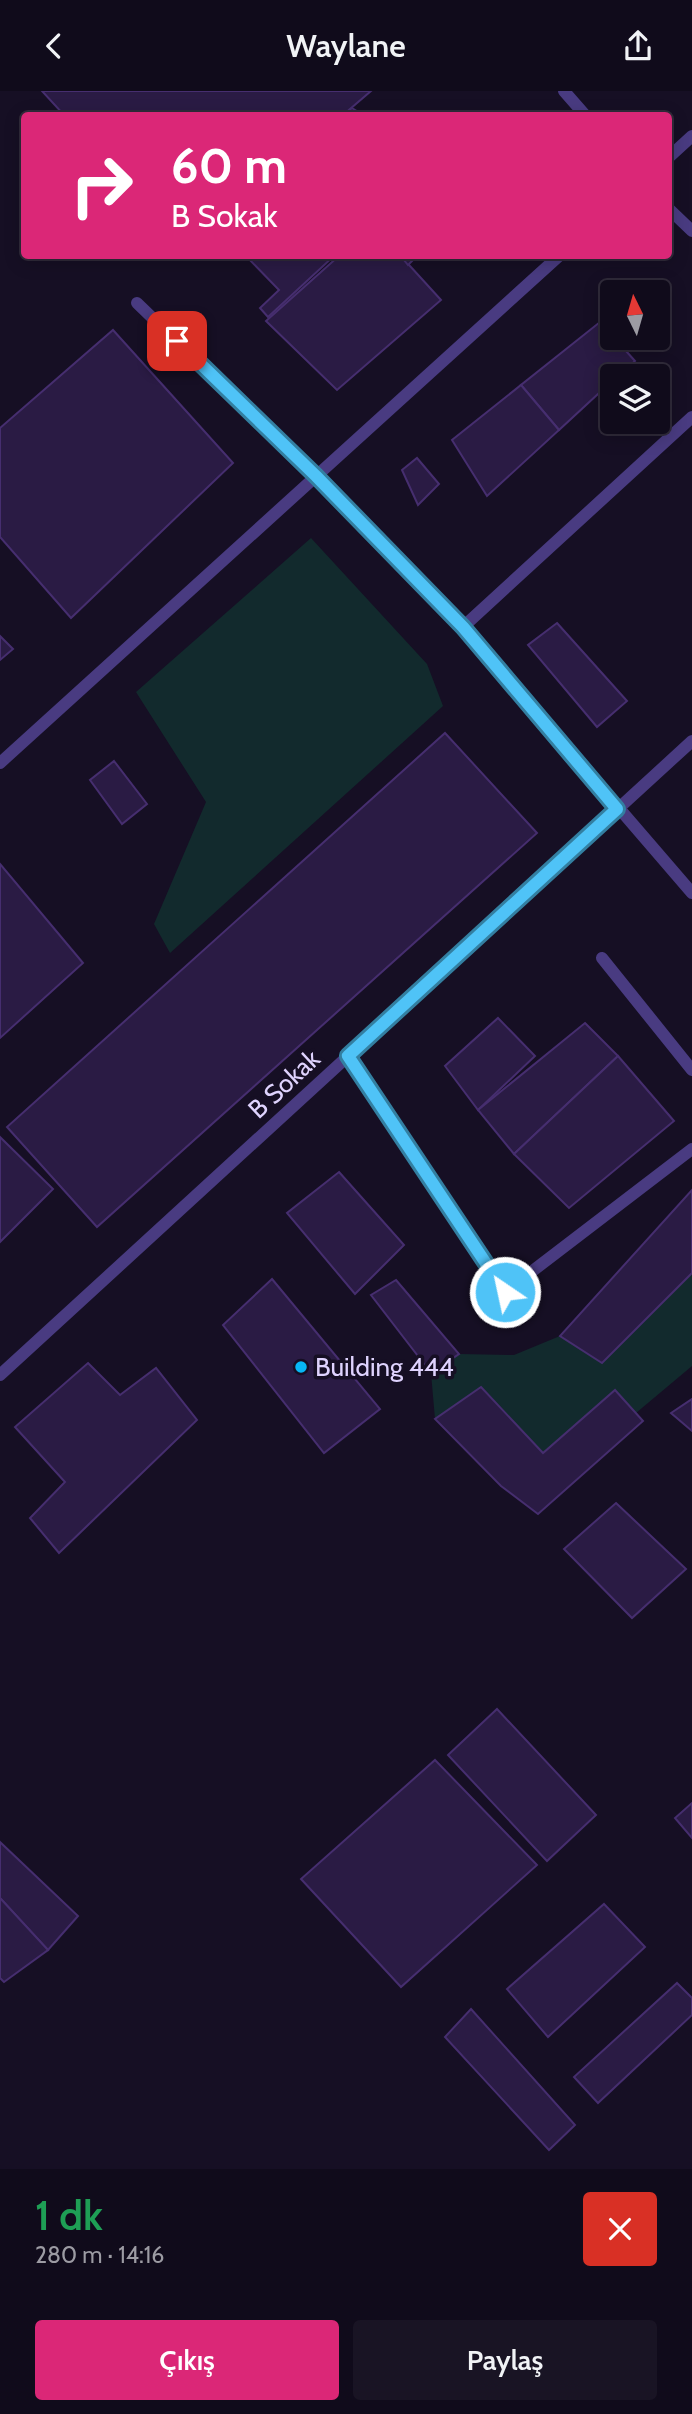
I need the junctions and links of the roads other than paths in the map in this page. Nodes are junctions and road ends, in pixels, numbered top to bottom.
1 (564, 91) edge
2 (582, 112) edge
3 (692, 137) edge
4 (672, 154) edge
5 (672, 212) edge
6 (692, 231) edge
7 (556, 259) edge
8 (137, 303) dead end
9 (692, 417) edge
10 (316, 476) junction
11 (463, 627) junction
12 (692, 741) edge
13 (0, 763) edge
14 (617, 809) junction
15 (692, 893) edge
16 (602, 958) dead end
17 (348, 1056) junction
18 (692, 1070) edge
19 (692, 1149) edge
20 (0, 1375) edge

1 - 2 lane
3 - 4 lane
5 - 6 lane
7 - 10 lane
8 - 10 lane
9 - 11 lane
10 - 11 lane
10 - 13 lane
11 - 14 lane
12 - 14 lane, B Sokak
14 - 15 lane
14 - 17 lane, B Sokak
16 - 18 lane
17 - 19 lane
17 - 20 lane, B Sokak

